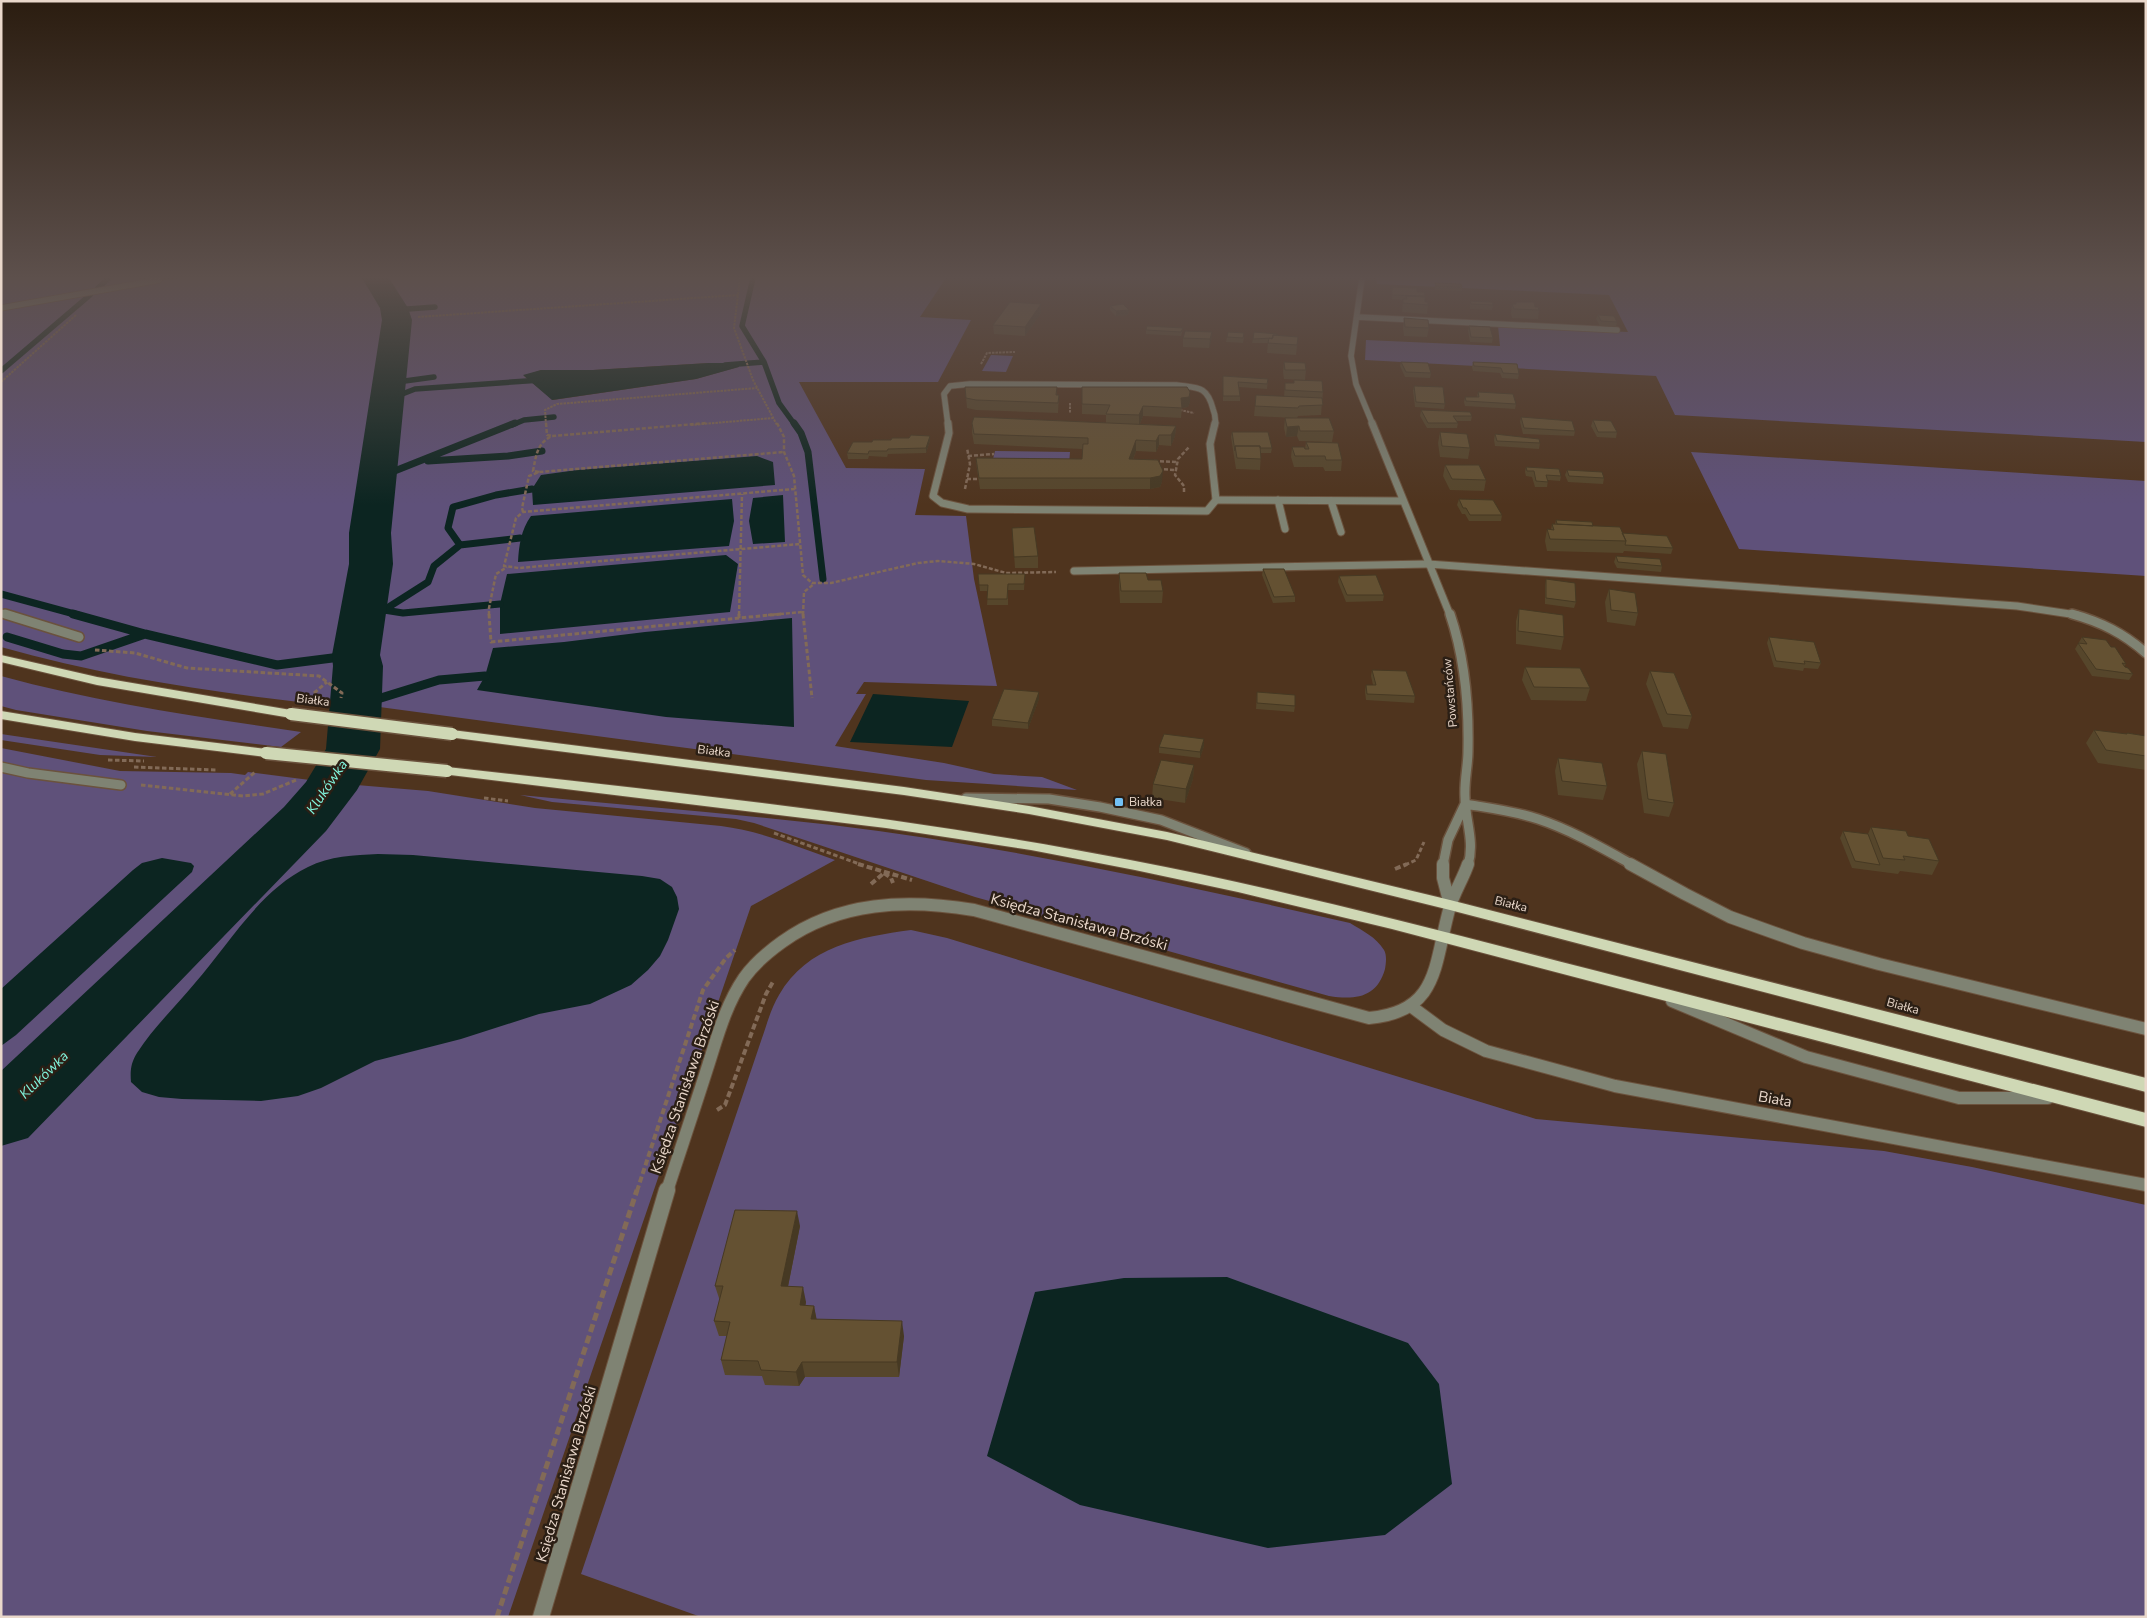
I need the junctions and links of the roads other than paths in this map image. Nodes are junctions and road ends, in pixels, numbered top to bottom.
1 (1351, 354) edge
2 (1216, 500) junction
3 (1278, 500) junction
4 (1331, 500) junction
5 (1402, 501) junction
6 (1285, 529) dead end
7 (1341, 532) dead end
8 (1428, 564) junction
9 (1074, 571) road end
10 (1, 613) edge
11 (79, 637) dead end
12 (2146, 653) edge
13 (1, 658) edge
14 (1, 715) edge
15 (1, 767) edge
16 (121, 785) dead end
17 (1465, 804) junction
18 (1450, 905) junction
19 (1443, 937) junction
20 (1653, 992) junction
21 (1412, 1007) junction
22 (2146, 1029) edge
23 (2146, 1085) edge
24 (2058, 1098) junction
25 (2146, 1120) edge
26 (2146, 1186) edge
27 (541, 1617) edge

1 - 5 street, Powstańców
2 - 2 street
2 - 3 street
3 - 4 street
3 - 6 street
4 - 5 street
4 - 7 street
5 - 8 street, Powstańców
8 - 9 street
8 - 12 street
8 - 17 street, Powstańców
10 - 11 street
13 - 18 highway, Białka, bridge
14 - 19 highway, bridge
15 - 16 street
17 - 18 street, Powstańców
17 - 18 street, Powstańców
17 - 22 street
18 - 19 street
18 - 23 highway, Białka
19 - 20 highway
19 - 21 street
20 - 24 highway
20 - 24 street
21 - 26 street, Biała
21 - 27 street, Księdza Stanisława Brzóski
24 - 25 highway

